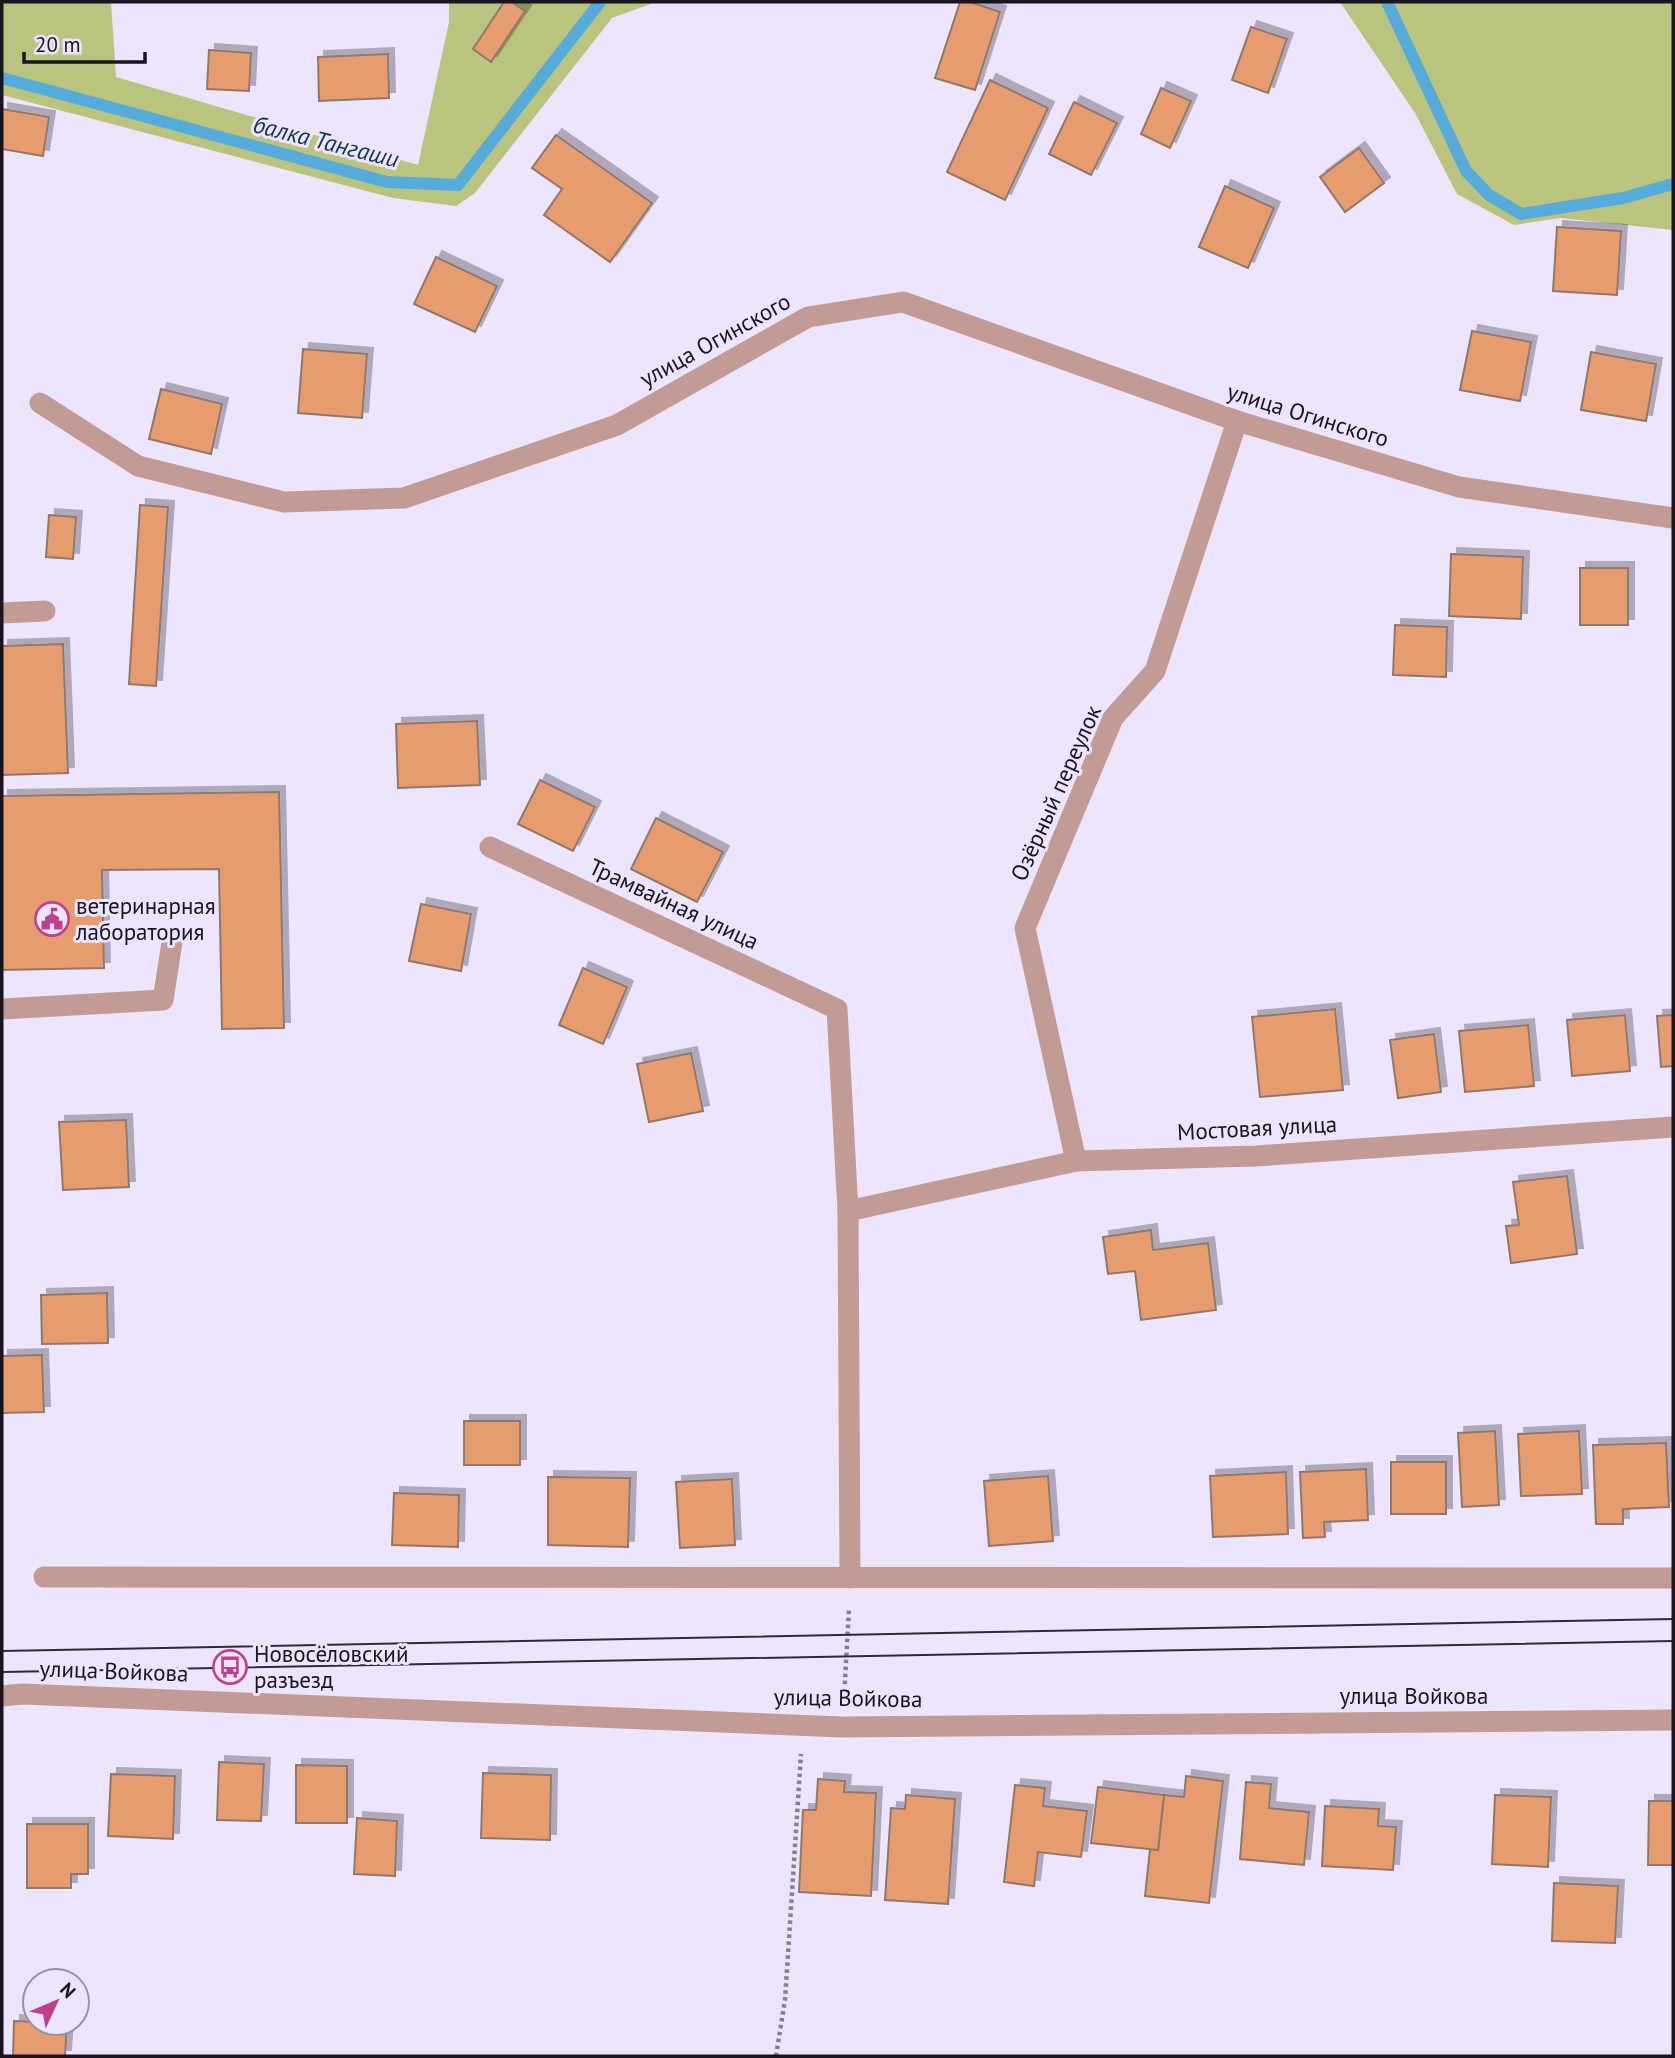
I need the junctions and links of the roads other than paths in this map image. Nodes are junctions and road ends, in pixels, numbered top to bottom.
1 (40, 403) dead end
2 (1237, 421) junction
3 (1673, 518) edge
4 (45, 611) dead end
5 (2, 613) edge
6 (490, 847) dead end
7 (173, 936) dead end
8 (2, 1009) edge
9 (1673, 1127) edge
10 (1076, 1161) junction
11 (848, 1211) junction
12 (44, 1577) dead end
13 (850, 1578) junction
14 (1673, 1578) edge
15 (12, 1695) edge
16 (1673, 1720) edge

1 - 2 street, улица Огинского
2 - 3 street, улица Огинского
2 - 10 street, Озёрный переулок
4 - 5 street
6 - 11 street, Трамвайная улица
7 - 8 street
9 - 10 street, Мостовая улица
10 - 11 street, Мостовая улица
11 - 13 street
12 - 13 street
13 - 14 street
15 - 16 street, улица Войкова

